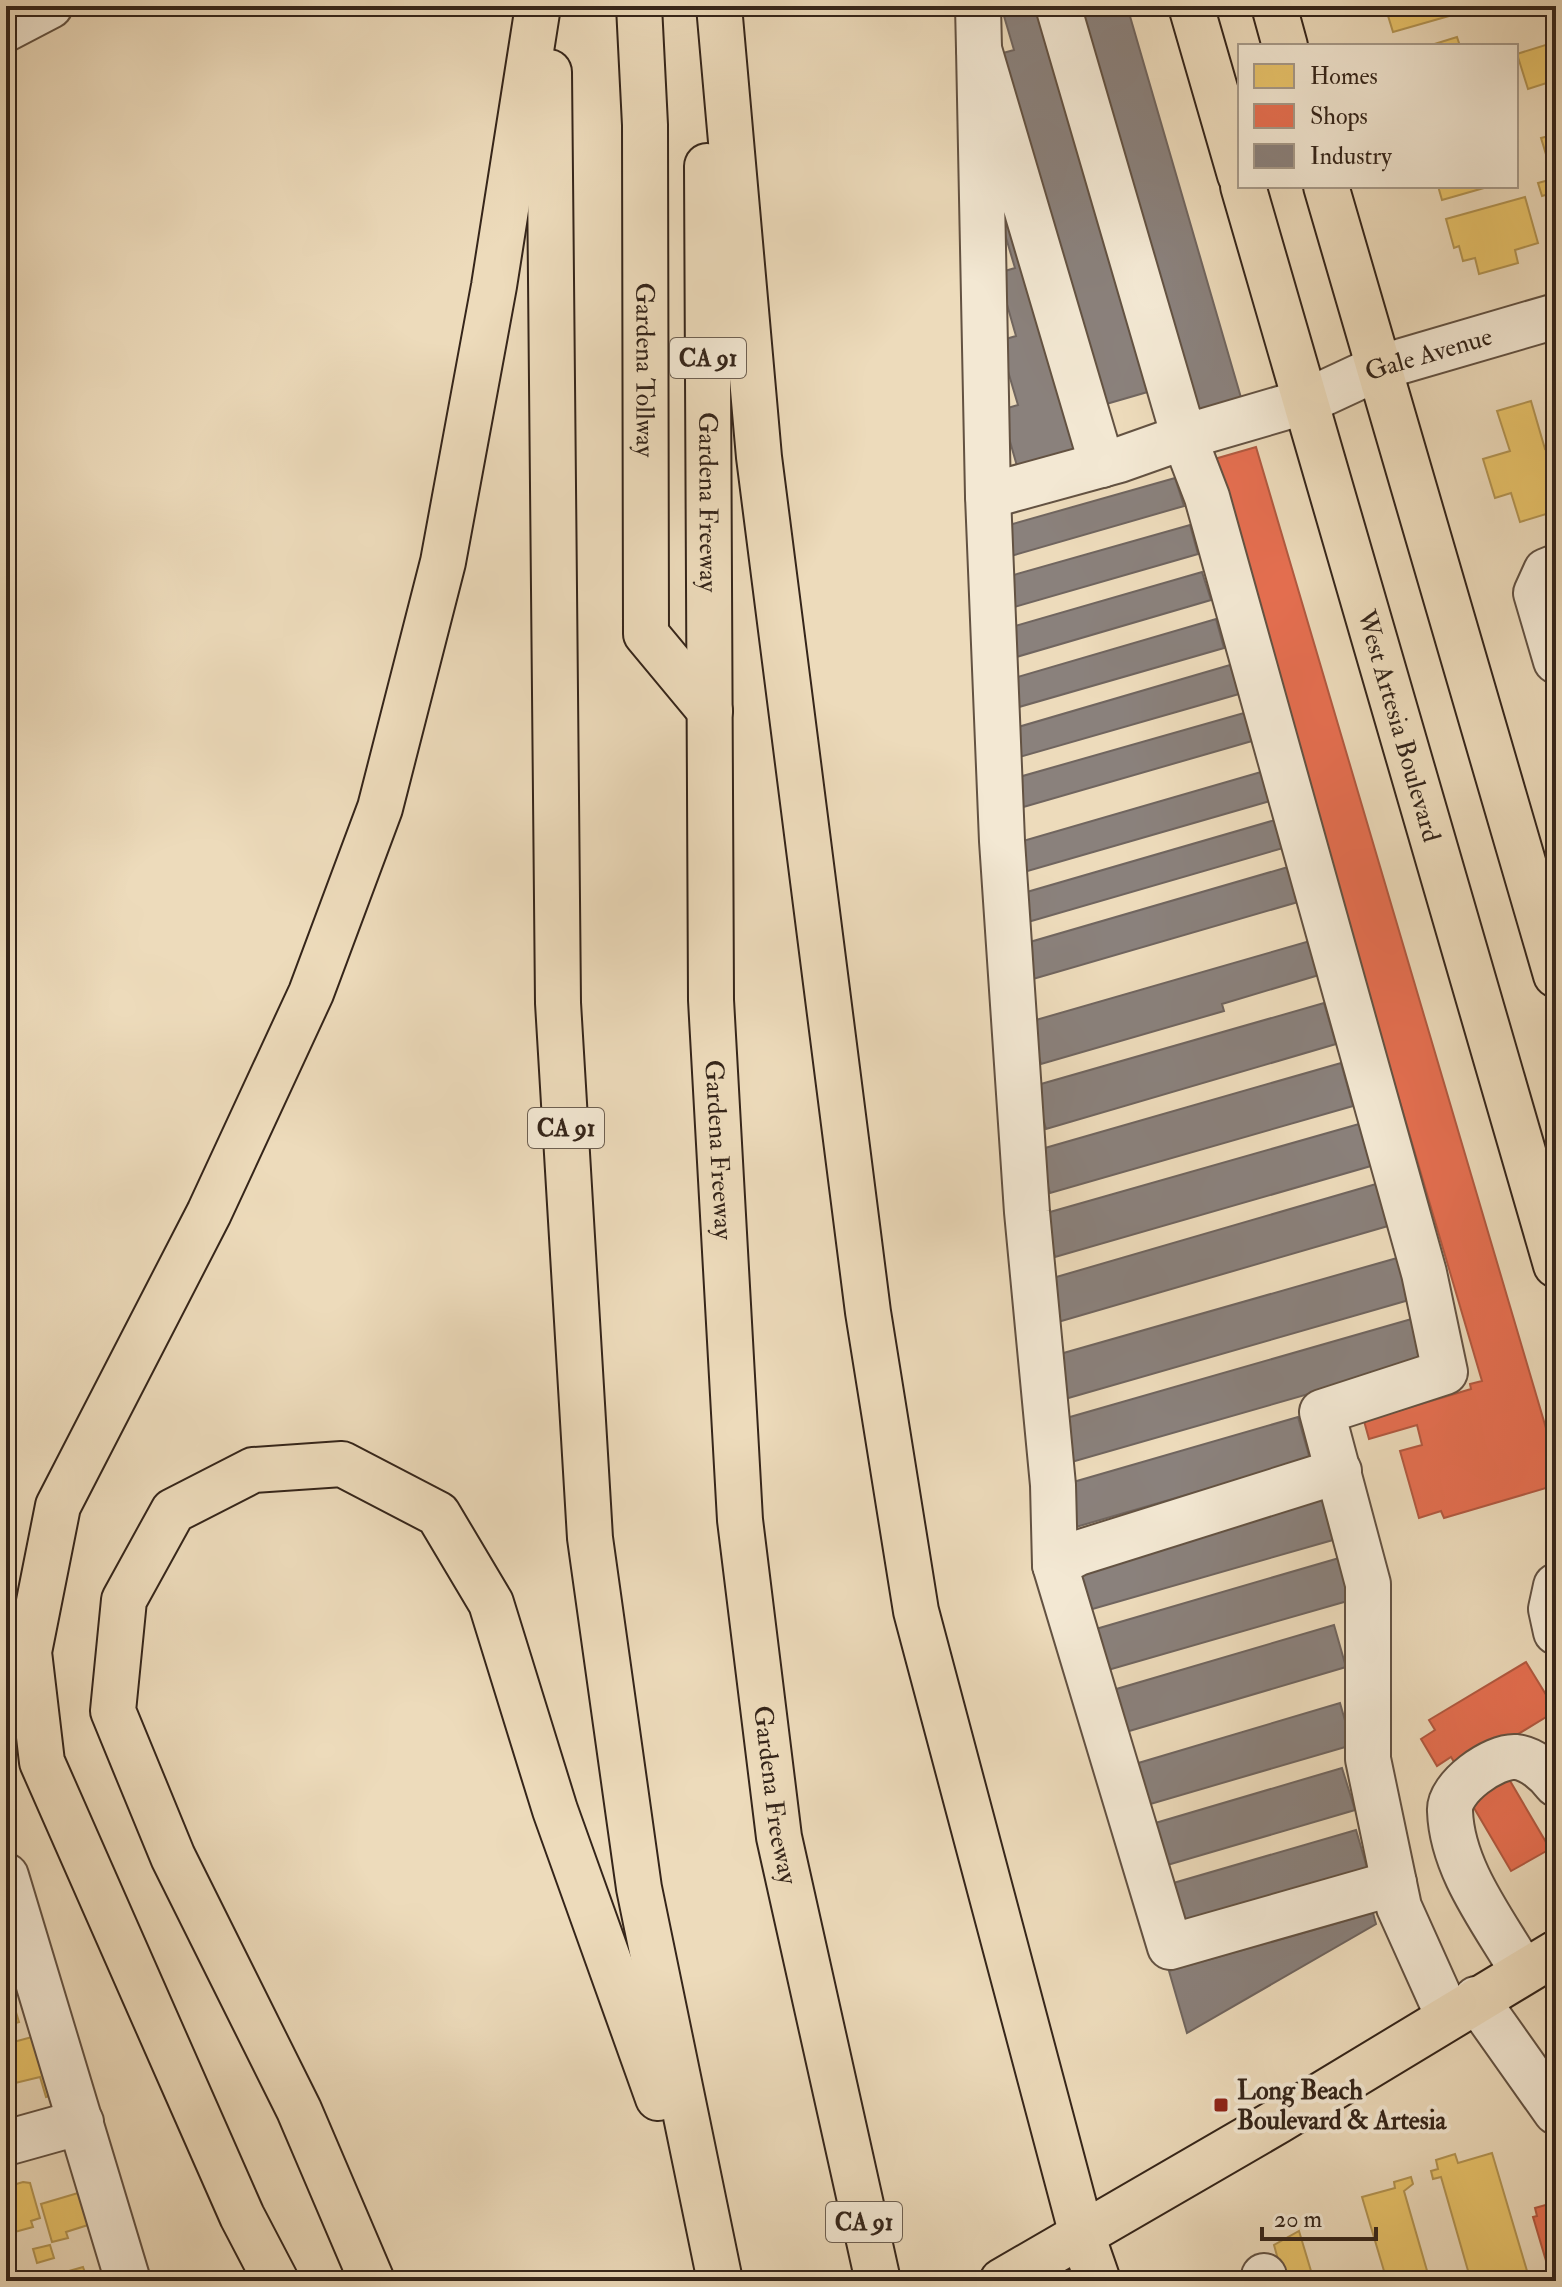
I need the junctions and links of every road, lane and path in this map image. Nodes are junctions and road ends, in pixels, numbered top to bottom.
1 (50, 6) edge
2 (538, 6) edge
3 (548, 6) edge
4 (639, 6) edge
5 (707, 6) edge
6 (719, 6) edge
7 (978, 6) edge
8 (1058, 6) edge
9 (1191, 6) edge
10 (1274, 6) edge
11 (6, 29) edge
12 (1284, 44) edge
13 (979, 49) junction
14 (1238, 168) edge
15 (1244, 188) edge
16 (1327, 188) edge
17 (1556, 316) edge
18 (1378, 368) junction
19 (1307, 401) junction
20 (1184, 437) junction
21 (1102, 465) junction
22 (988, 496) junction
23 (1551, 569) edge
24 (1556, 661) edge
25 (710, 711) junction
26 (1556, 975) edge
27 (1556, 1265) edge
28 (1339, 1471) junction
29 (1055, 1565) junction
30 (1556, 1586) edge
31 (1556, 1632) edge
32 (1548, 1762) edge
33 (6, 1876) edge
34 (1394, 1883) junction
35 (1539, 1963) edge
36 (1462, 2007) junction
37 (1556, 2112) edge
38 (81, 2122) junction
39 (6, 2143) edge
40 (1082, 2235) junction
41 (714, 2260) edge
42 (128, 2281) edge
43 (276, 2281) edge
44 (372, 2281) edge
45 (878, 2281) edge
46 (1002, 2281) edge
47 (1098, 2281) edge

1 - 11 street
2 - 43 main road
3 - 41 main road, CA 91
4 - 25 main road, Gardena Tollway
5 - 25 main road, Gardena Freeway / CA 91
6 - 40 main road
7 - 13 street
8 - 20 street
9 - 14 main road
10 - 12 main road
13 - 21 street
13 - 22 street
15 - 19 main road, West Artesia Boulevard
16 - 18 main road
17 - 18 street, Gale Avenue
18 - 19 street, Gale Avenue
18 - 26 main road
19 - 20 street, Gale Avenue
19 - 27 main road, West Artesia Boulevard
20 - 21 street, Gale Avenue
20 - 28 street
21 - 22 street, Gale Avenue
22 - 29 street
23 - 24 street
25 - 45 main road, Gardena Freeway / CA 91
28 - 29 street
28 - 34 street
29 - 34 street
30 - 31 street
32 - 35 street
33 - 38 street
34 - 36 street
35 - 36 main road
36 - 37 street
36 - 40 main road
38 - 39 street
38 - 42 street
40 - 46 main road
40 - 47 main road
41 - 44 main road

